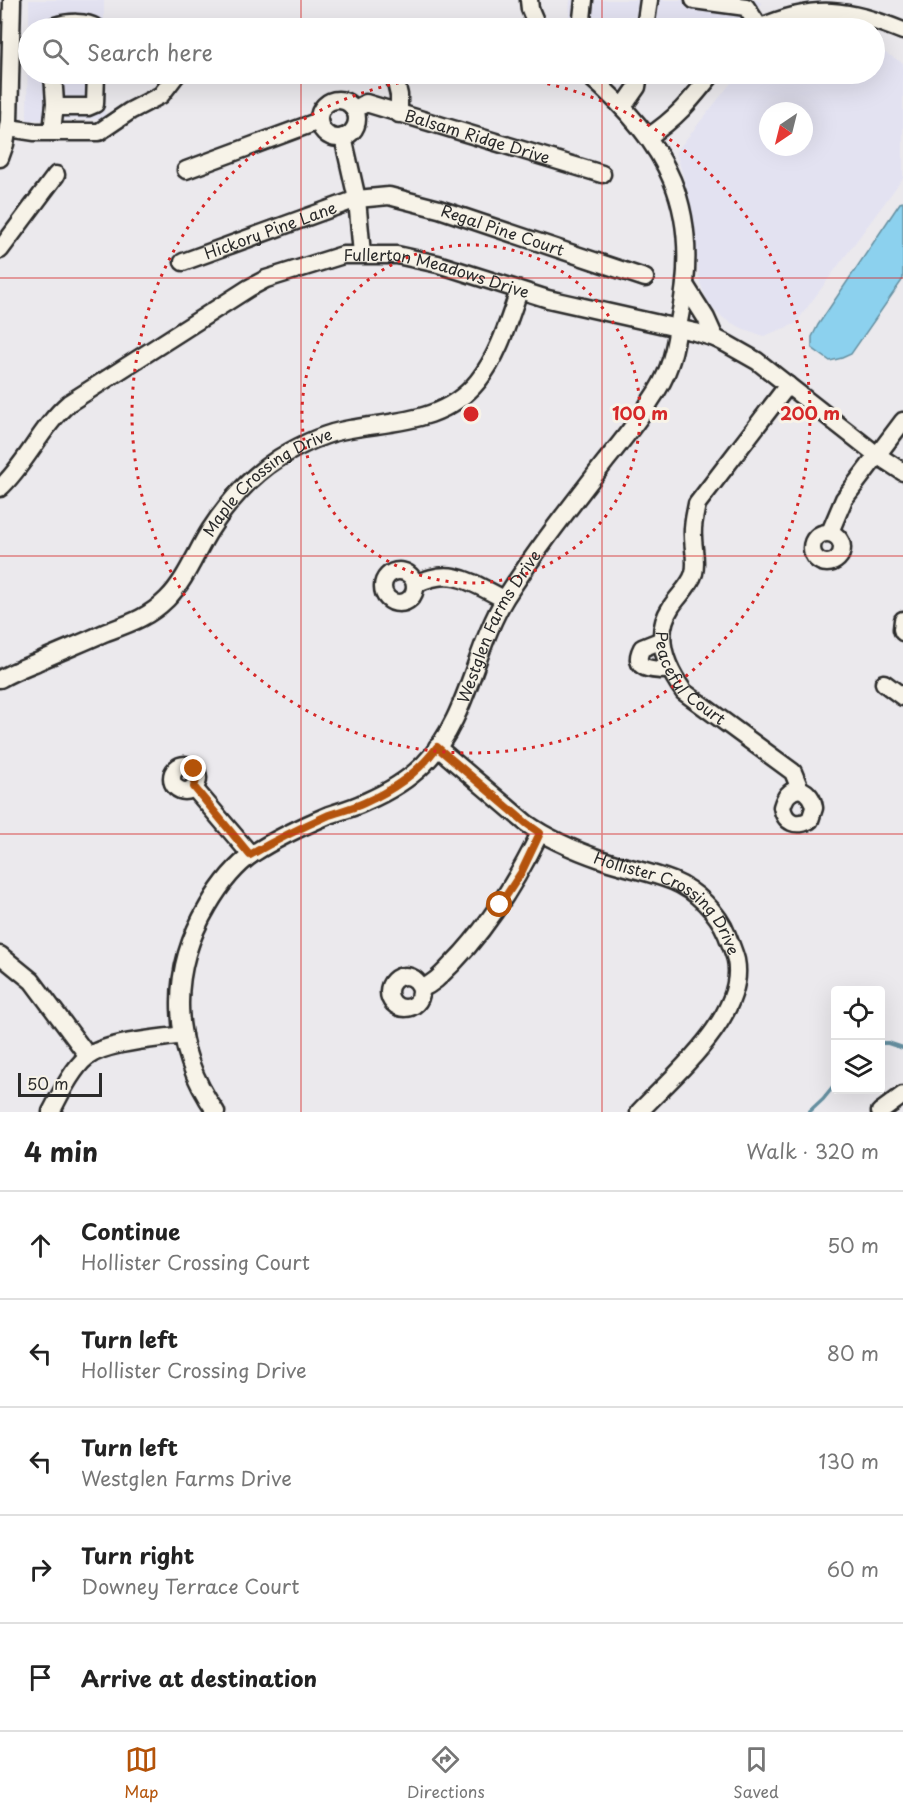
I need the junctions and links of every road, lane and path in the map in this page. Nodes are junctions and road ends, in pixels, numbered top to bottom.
1 (12, 0) edge
2 (529, 0) edge
3 (584, 0) edge
4 (649, 0) edge
5 (694, 0) edge
6 (534, 18) edge
7 (582, 18) edge
8 (646, 18) edge
9 (753, 18) edge
10 (787, 18) edge
11 (868, 18) edge
12 (885, 24) edge
13 (903, 31) edge
14 (6, 37) edge
15 (54, 84) edge
16 (96, 84) edge
17 (169, 84) edge
18 (396, 84) edge
19 (597, 84) edge
20 (628, 84) edge
21 (704, 84) edge
22 (618, 102) junction
23 (55, 107) junction
24 (354, 110) junction
25 (399, 114) junction
26 (320, 121) junction
27 (52, 132) junction
28 (5, 135) edge
29 (343, 137) junction
30 (648, 137) junction
31 (0, 158) edge
32 (186, 170) dead end
33 (602, 174) dead end
34 (56, 175) dead end
35 (357, 199) junction
36 (0, 250) edge
37 (362, 254) junction
38 (183, 262) dead end
39 (645, 278) dead end
40 (685, 285) junction
41 (519, 291) junction
42 (678, 327) junction
43 (715, 338) junction
44 (788, 385) junction
45 (903, 421) edge
46 (878, 455) junction
47 (903, 472) edge
48 (0, 488) edge
49 (830, 532) dead end
50 (416, 584) dead end
51 (504, 600) junction
52 (903, 620) edge
53 (903, 632) edge
54 (662, 640) junction
55 (670, 670) junction
56 (0, 678) edge
57 (884, 683) dead end
58 (903, 697) edge
59 (437, 747) junction
60 (194, 787) dead end
61 (800, 789) dead end
62 (540, 833) junction
63 (250, 855) junction
64 (0, 955) edge
65 (422, 989) dead end
66 (183, 1035) junction
67 (88, 1056) junction
68 (903, 1095) edge
69 (51, 1112) edge
70 (216, 1112) edge
71 (639, 1112) edge
72 (880, 1112) edge

1 - 14 street
2 - 6 street
3 - 7 street
4 - 8 street
5 - 9 street
10 - 11 street
12 - 13 street
14 - 28 street
15 - 23 street
16 - 23 street
17 - 27 street
18 - 25 street
19 - 22 street, Westglen Farms Drive
20 - 22 street
21 - 30 street
22 - 30 street, Westglen Farms Drive
23 - 27 street
24 - 25 street, Balsam Ridge Drive
24 - 26 street
24 - 29 street
25 - 33 street, Balsam Ridge Drive
26 - 29 street
26 - 32 street
27 - 28 street
28 - 31 street
29 - 35 street
30 - 40 street, Westglen Farms Drive
34 - 36 street
35 - 37 street
35 - 38 street, Hickory Pine Lane
35 - 39 street, Regal Pine Court
37 - 41 street, Fullerton Meadows Drive
37 - 48 street, Fullerton Meadows Drive
40 - 42 street, Westglen Farms Drive
40 - 43 street
41 - 42 street, Fullerton Meadows Drive
41 - 56 street, Maple Crossing Drive
42 - 43 street, Fullerton Meadows Drive
42 - 51 street, Westglen Farms Drive
43 - 44 street, Fullerton Meadows Drive
44 - 46 street, Fullerton Meadows Drive
44 - 54 street, Peaceful Court
45 - 46 street
46 - 47 street, Fullerton Meadows Drive
46 - 49 street
50 - 51 street
51 - 59 street, Westglen Farms Drive
52 - 53 street
54 - 55 street, Peaceful Court
54 - 55 street
55 - 61 street, Peaceful Court
57 - 58 street
59 - 62 street, Hollister Crossing Drive
59 - 63 street, Westglen Farms Drive
60 - 63 street
62 - 65 street
62 - 71 street, Hollister Crossing Drive
63 - 66 street, Westglen Farms Drive
64 - 67 street
66 - 67 street
66 - 70 street, Westglen Farms Drive
67 - 69 street
68 - 72 street

